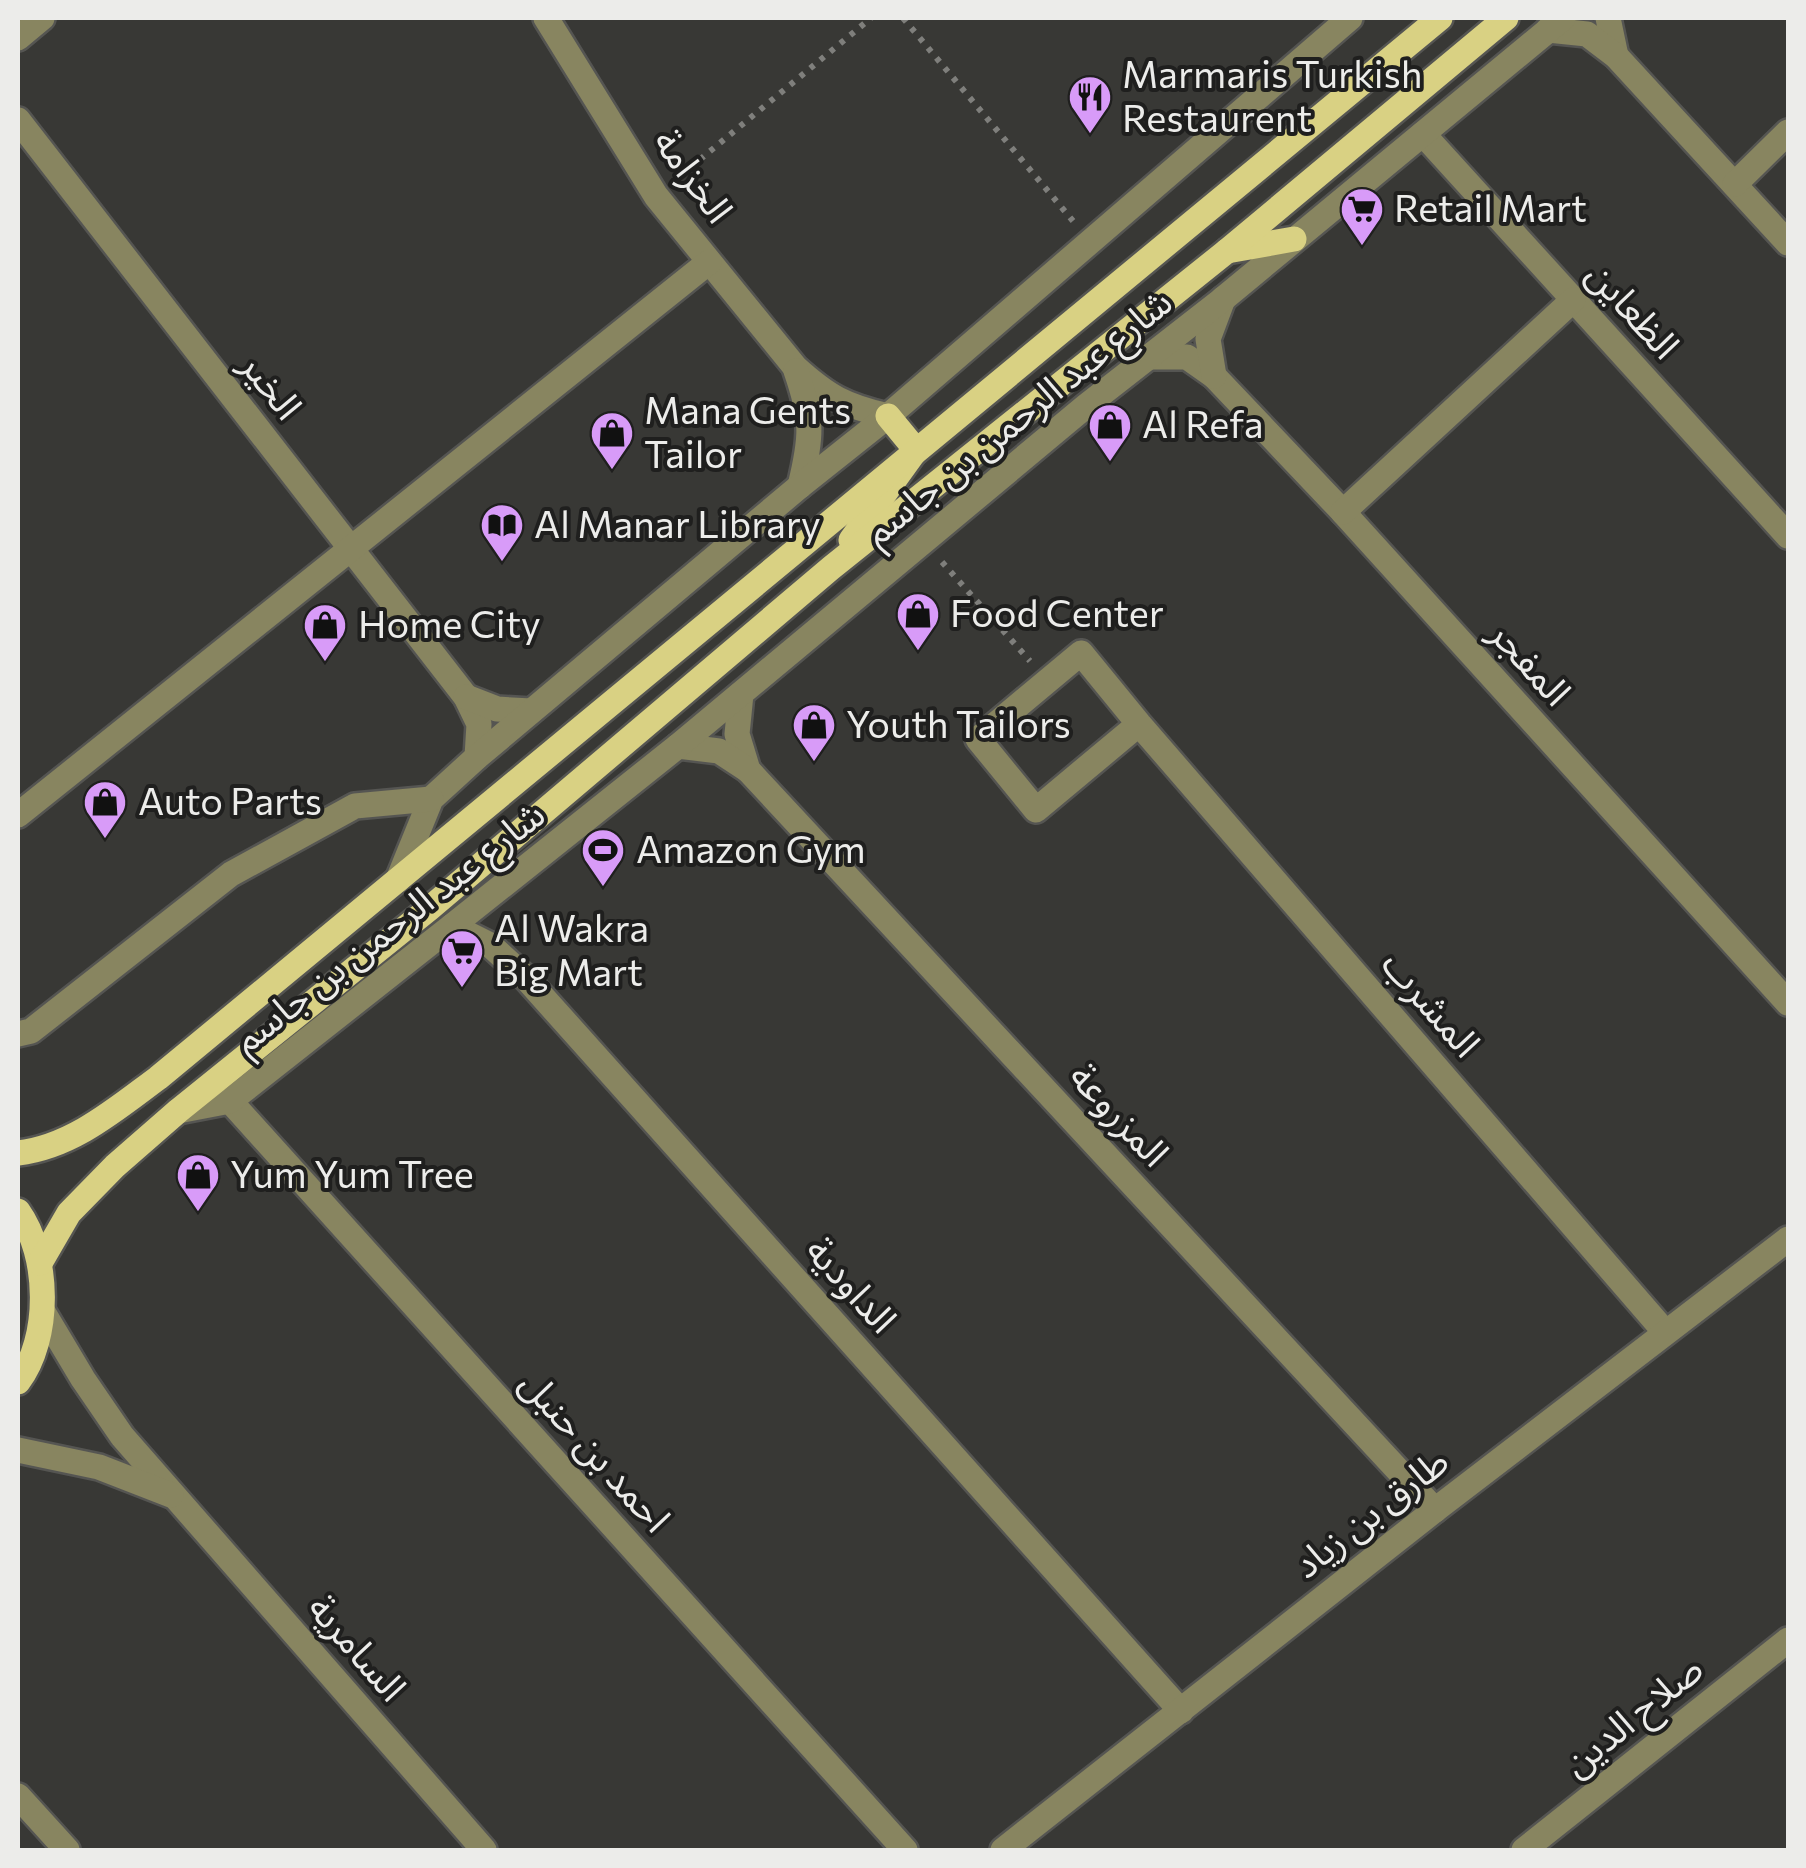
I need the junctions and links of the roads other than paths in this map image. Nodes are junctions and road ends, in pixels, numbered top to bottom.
1 (42, 18) edge
2 (546, 18) edge
3 (1350, 18) edge
4 (1440, 18) edge
5 (1506, 18) edge
6 (1608, 18) edge
7 (1556, 24) edge
8 (18, 38) edge
9 (1616, 56) junction
10 (18, 120) edge
11 (1788, 132) edge
12 (1423, 134) junction
13 (1734, 184) junction
14 (1294, 239) junction
15 (1788, 243) edge
16 (1227, 251) junction
17 (710, 262) junction
18 (1223, 298) junction
19 (1573, 300) junction
20 (1148, 357) junction
21 (795, 367) junction
22 (1214, 376) junction
23 (888, 416) junction
24 (916, 450) junction
25 (800, 486) junction
26 (1343, 512) junction
27 (1788, 536) edge
28 (351, 549) junction
29 (831, 568) junction
30 (741, 694) junction
31 (466, 697) junction
32 (532, 711) junction
33 (1139, 724) junction
34 (678, 746) junction
35 (477, 757) junction
36 (748, 770) junction
37 (431, 800) junction
38 (18, 815) edge
39 (398, 880) junction
40 (452, 926) junction
41 (1788, 1003) edge
42 (18, 1034) edge
43 (230, 1101) junction
44 (178, 1111) junction
45 (18, 1153) edge
46 (18, 1212) edge
47 (1788, 1239) edge
48 (40, 1263) junction
49 (44, 1312) junction
50 (1665, 1332) junction
51 (18, 1382) edge
52 (18, 1450) edge
53 (174, 1496) junction
54 (1434, 1510) junction
55 (1788, 1640) edge
56 (1181, 1711) junction
57 (18, 1796) edge
58 (67, 1850) edge
59 (484, 1850) edge
60 (905, 1850) edge
61 (1003, 1850) edge
62 (1524, 1850) edge

1 - 8 street
2 - 17 street, الخزامة
3 - 23 street, شارع عبد الرحمن بن جاسم
4 - 24 main road, شارع عبد الرحمن بن جاسم
5 - 16 main road, شارع عبد الرحمن بن جاسم
6 - 9 street
7 - 9 street
7 - 12 street, شارع عبد الرحمن بن جاسم
9 - 13 street
10 - 28 street, الخير
11 - 13 street
12 - 14 street, شارع عبد الرحمن بن جاسم
12 - 19 street, الظعاين
13 - 15 street
14 - 16 main road
14 - 18 street, شارع عبد الرحمن بن جاسم
16 - 29 main road, شارع عبد الرحمن بن جاسم
17 - 21 street, الخزامة
17 - 28 street
18 - 20 street, شارع عبد الرحمن بن جاسم
18 - 22 street
19 - 26 street
19 - 27 street, الظعاين
20 - 22 street, المفجر
20 - 30 street, شارع عبد الرحمن بن جاسم
21 - 23 street, الخزامة
21 - 25 street, الخزامة
22 - 26 street, المفجر
23 - 24 main road
23 - 25 street, شارع عبد الرحمن بن جاسم
24 - 29 main road
24 - 39 main road, شارع عبد الرحمن بن جاسم
25 - 32 street, شارع عبد الرحمن بن جاسم
26 - 41 street, المفجر
28 - 31 street, الخير
28 - 38 street
29 - 44 main road, شارع عبد الرحمن بن جاسم
30 - 34 street, شارع عبد الرحمن بن جاسم
30 - 36 street
31 - 32 street
31 - 35 street, الخير
32 - 35 street, شارع عبد الرحمن بن جاسم
33 - 33 street, المشرب
33 - 50 street, المشرب
34 - 36 street, المزروعة
34 - 40 street, شارع عبد الرحمن بن جاسم
35 - 37 street, شارع عبد الرحمن بن جاسم
36 - 54 street, المزروعة
37 - 39 street, شارع عبد الرحمن بن جاسم
37 - 42 street
39 - 45 main road, شارع عبد الرحمن بن جاسم
40 - 43 street, شارع عبد الرحمن بن جاسم
40 - 56 street, الداودية
43 - 44 street, شارع عبد الرحمن بن جاسم
43 - 60 street, احمد بن حنبل
44 - 48 main road, شارع عبد الرحمن بن جاسم
46 - 48 main road
47 - 50 street, طارق بن زياد
48 - 49 main road
49 - 51 main road
49 - 53 street, السامرية
50 - 54 street, طارق بن زياد
52 - 53 street, السامرية
53 - 59 street, السامرية
54 - 56 street, طارق بن زياد
55 - 62 street, صلاح الدين
56 - 61 street, طارق بن زياد
57 - 58 street

